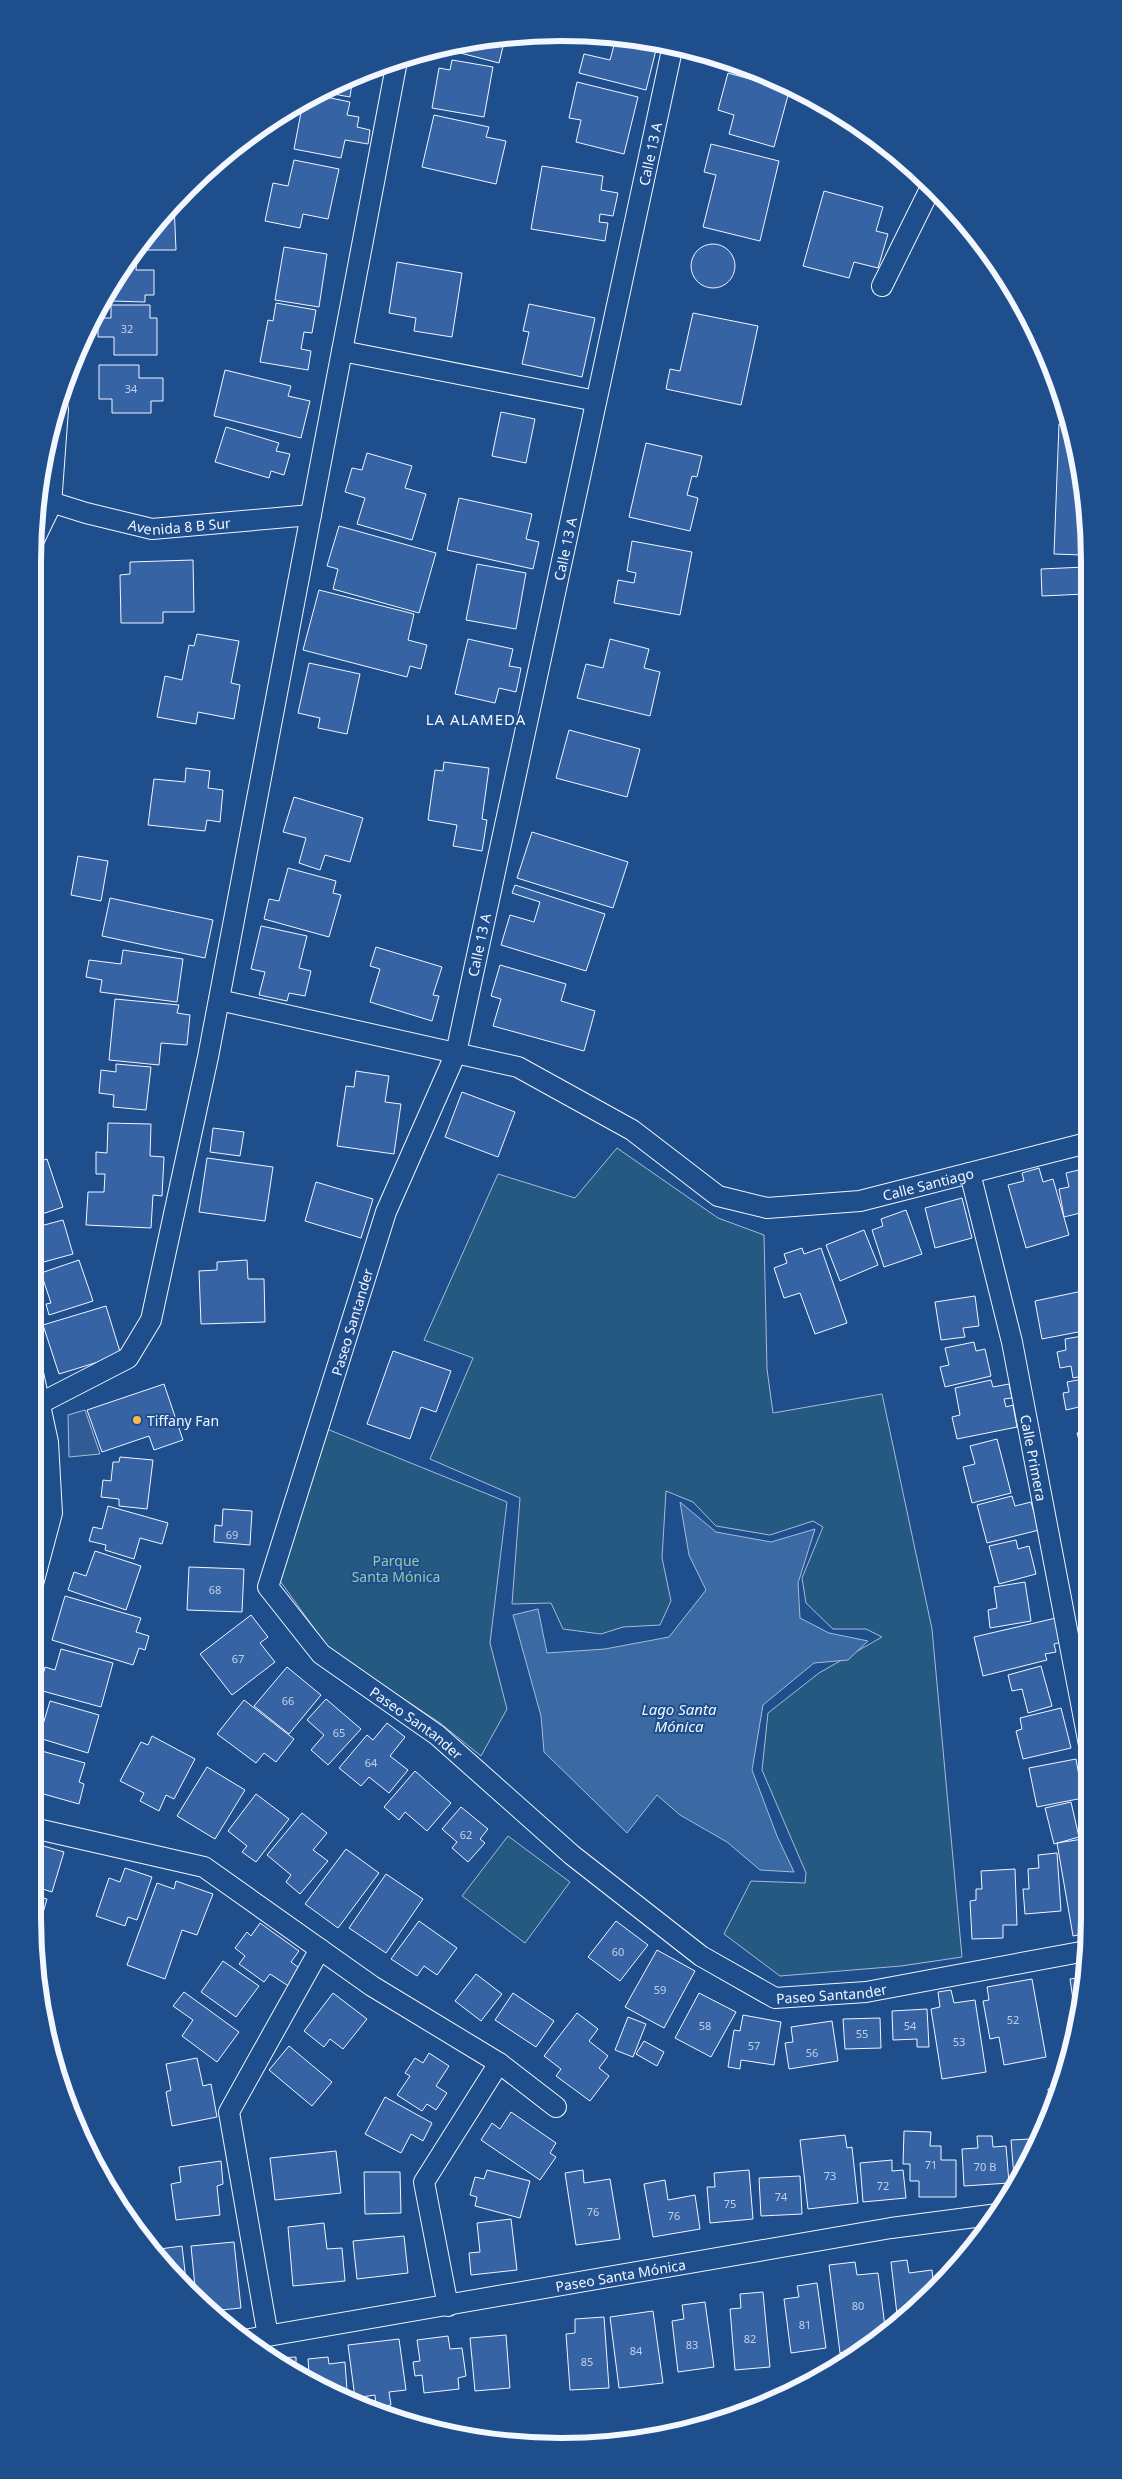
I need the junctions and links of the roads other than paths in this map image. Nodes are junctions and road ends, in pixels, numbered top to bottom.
1 (671, 53) edge
2 (396, 69) edge
3 (928, 192) edge
4 (882, 286) dead end
5 (342, 351) junction
6 (596, 401) junction
7 (56, 440) edge
8 (51, 502) junction
9 (311, 515) junction
10 (43, 521) edge
11 (219, 1000) junction
12 (456, 1053) junction
13 (1081, 1145) edge
14 (970, 1173) junction
15 (41, 1403) edge
16 (41, 1421) edge
17 (41, 1552) edge
18 (1081, 1703) edge
19 (41, 1830) edge
20 (320, 1949) junction
21 (1080, 1952) edge
22 (500, 2063) junction
23 (556, 2107) dead end
24 (987, 2216) edge
25 (448, 2306) junction
26 (268, 2336) junction
27 (256, 2338) edge

1 - 6 street, Calle 13 A
2 - 5 street
3 - 4 street
5 - 6 street
5 - 9 street
6 - 12 street, Calle 13 A
7 - 8 street
8 - 9 street, Avenida 8 B Sur
8 - 10 street
9 - 11 street
11 - 12 street, Calle Santiago
11 - 15 street
12 - 14 street, Calle Santiago
12 - 21 street, Paseo Santander
13 - 14 street, Calle Santiago
14 - 18 street, Calle Primera
16 - 17 street
19 - 20 street
20 - 22 street
20 - 26 street
22 - 23 street
22 - 25 street
24 - 25 street, Paseo Santa Mónica
25 - 26 street, Paseo Santa Mónica
26 - 27 street, Paseo Santa Mónica

